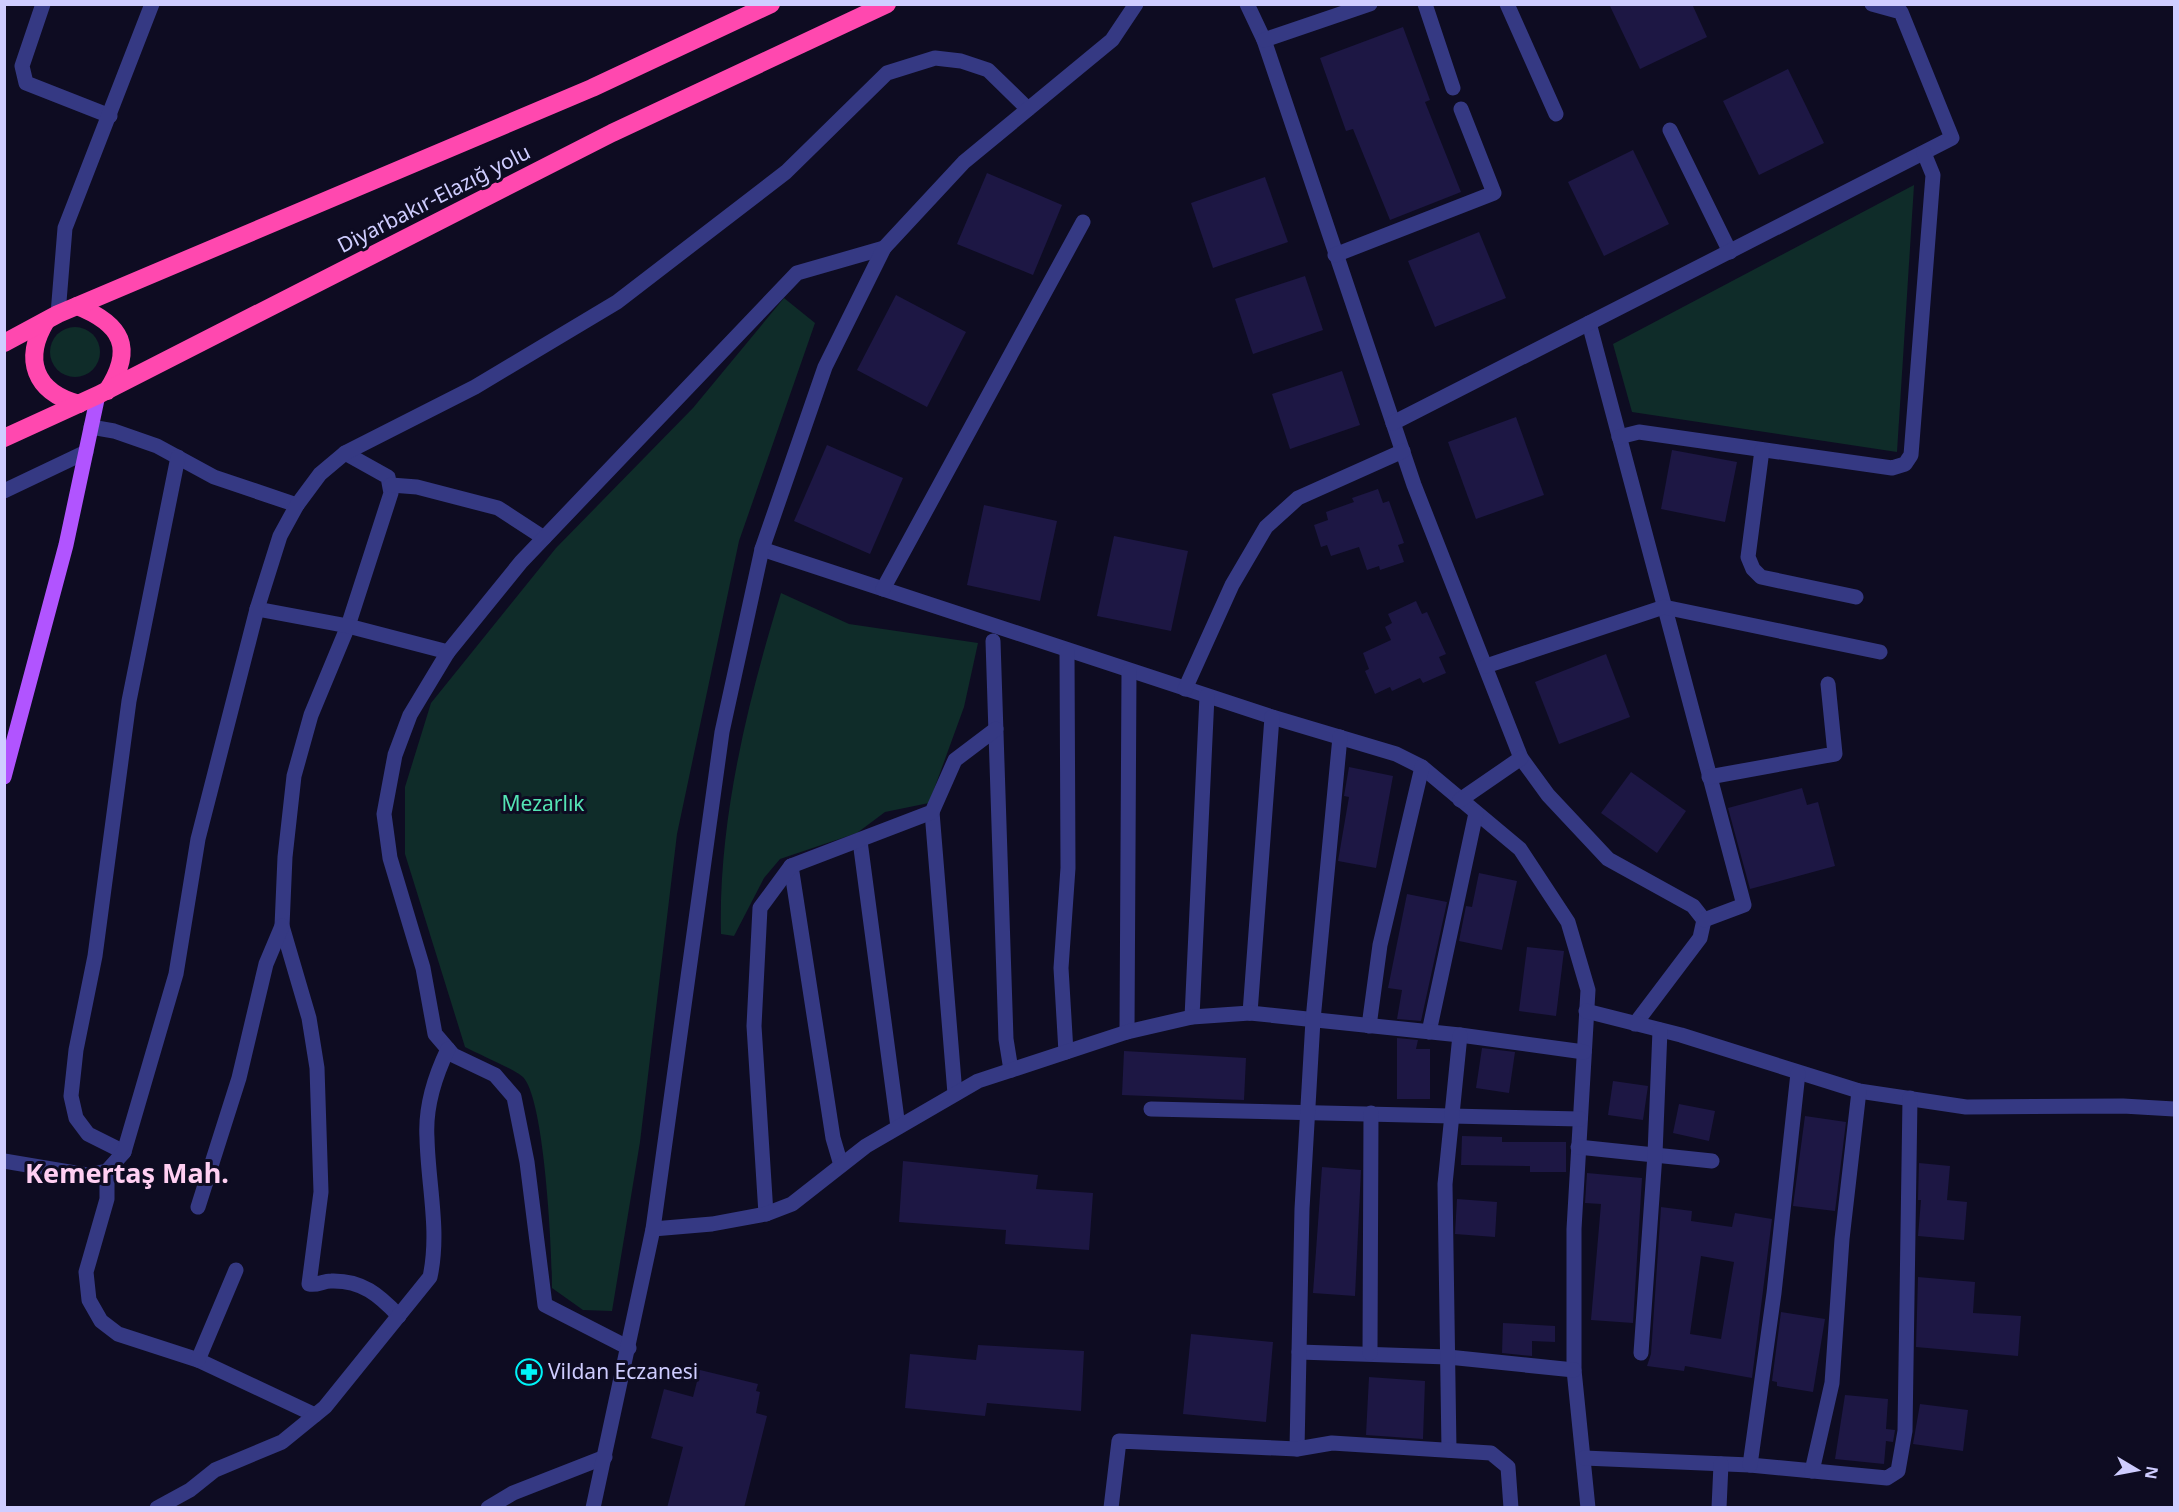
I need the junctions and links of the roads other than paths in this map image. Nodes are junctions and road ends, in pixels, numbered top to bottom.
1 (43, 4) edge
2 (152, 4) edge
3 (771, 4) edge
4 (887, 4) edge
5 (1136, 4) edge
6 (1247, 4) edge
7 (1370, 4) edge
8 (1425, 4) edge
9 (1507, 4) edge
10 (1872, 4) edge
11 (1264, 40) junction
12 (1453, 88) dead end
13 (1028, 109) junction
14 (1461, 109) dead end
15 (1556, 114) dead end
16 (110, 116) junction
17 (1670, 130) dead end
18 (1924, 153) junction
19 (1083, 222) dead end
20 (884, 248) junction
21 (1730, 252) junction
22 (1335, 255) junction
23 (77, 306) junction
24 (52, 317) junction
25 (1589, 323) junction
26 (4, 343) edge
27 (102, 393) junction
28 (79, 404) junction
29 (1393, 423) junction
30 (91, 428) junction
31 (1619, 437) junction
32 (4, 438) edge
33 (1762, 450) junction
34 (1403, 451) junction
35 (86, 452) junction
36 (345, 453) junction
37 (178, 457) junction
38 (391, 485) junction
39 (4, 491) edge
40 (297, 505) junction
41 (544, 538) junction
42 (762, 549) junction
43 (883, 589) junction
44 (1856, 597) dead end
45 (1664, 607) junction
46 (257, 609) junction
47 (348, 626) junction
48 (993, 641) dead end
49 (1067, 651) junction
50 (448, 652) junction
51 (1880, 652) dead end
52 (1486, 666) junction
53 (1129, 670) junction
54 (1828, 684) dead end
55 (1185, 689) junction
56 (1207, 696) junction
57 (1272, 717) junction
58 (996, 729) junction
59 (1340, 737) junction
60 (1521, 758) junction
61 (1422, 767) junction
62 (4, 777) edge
63 (1709, 777) junction
64 (1460, 800) junction
65 (932, 812) junction
66 (1476, 813) junction
67 (860, 841) junction
68 (791, 866) junction
69 (1704, 920) junction
70 (282, 926) junction
71 (1586, 1011) junction
72 (1250, 1013) junction
73 (1192, 1017) junction
74 (1313, 1020) junction
75 (1635, 1024) junction
76 (1369, 1026) junction
77 (1660, 1030) junction
78 (1127, 1032) junction
79 (1429, 1032) junction
80 (1460, 1035) junction
81 (448, 1049) junction
82 (1066, 1052) junction
83 (1584, 1053) junction
84 (1011, 1070) junction
85 (1798, 1072) junction
86 (1859, 1090) junction
87 (955, 1094) junction
88 (1910, 1098) junction
89 (1151, 1109) dead end
90 (2175, 1109) edge
91 (1308, 1112) junction
92 (1371, 1113) junction
93 (1452, 1115) junction
94 (1580, 1119) junction
95 (898, 1127) junction
96 (1578, 1147) junction
97 (124, 1152) junction
98 (1655, 1154) junction
99 (4, 1161) edge
100 (1712, 1161) dead end
101 (842, 1165) junction
102 (107, 1171) junction
103 (198, 1208) dead end
104 (766, 1214) junction
105 (653, 1229) junction
106 (237, 1270) dead end
107 (399, 1316) junction
108 (629, 1348) junction
109 (1299, 1352) junction
110 (1370, 1353) junction
111 (1641, 1353) dead end
112 (1448, 1357) junction
113 (198, 1360) junction
114 (1574, 1370) junction
115 (315, 1415) junction
116 (1297, 1449) junction
117 (1449, 1450) junction
118 (604, 1457) junction
119 (1584, 1458) junction
120 (1721, 1464) junction
121 (1750, 1465) junction
122 (1812, 1471) junction
123 (157, 1508) edge
124 (488, 1508) edge
125 (593, 1508) edge
126 (1111, 1508) edge
127 (1511, 1508) edge
128 (1587, 1508) edge
129 (1719, 1508) edge

1 - 16 street
2 - 16 street
3 - 23 highway, Diyarbakır-Elazığ yolu
4 - 27 highway, Diyarbakır-Elazığ yolu
5 - 13 street
6 - 11 street
7 - 11 street
8 - 12 street
9 - 15 street
10 - 18 street
11 - 22 street
13 - 20 street
13 - 36 street
14 - 22 street
16 - 24 street
17 - 21 street
18 - 21 street
18 - 33 street
19 - 43 street
20 - 41 street
20 - 42 street
21 - 25 street
22 - 29 street
23 - 24 highway, Diyarbakır-Elazığ yolu
23 - 27 highway
24 - 26 highway, Diyarbakır-Elazığ yolu
24 - 28 highway
25 - 29 street
25 - 31 street
27 - 28 highway, Diyarbakır-Elazığ yolu
27 - 30 main road
28 - 32 highway, Diyarbakır-Elazığ yolu
29 - 34 street
30 - 35 main road
30 - 37 street
31 - 33 street
31 - 45 street
33 - 44 street
34 - 52 street
34 - 55 street
35 - 39 street
35 - 62 main road
36 - 38 street
36 - 40 street
37 - 40 street
37 - 97 street
38 - 41 street
38 - 47 street
40 - 46 street
41 - 50 street
42 - 43 street
42 - 105 street
43 - 49 street
45 - 51 street
45 - 52 street
45 - 63 street
46 - 47 street
46 - 97 street
47 - 50 street
47 - 70 street
48 - 58 street
49 - 53 street
49 - 82 street
50 - 81 street
52 - 60 street
53 - 55 street
53 - 78 street
54 - 63 street
55 - 56 street
56 - 57 street
56 - 73 street
57 - 59 street
57 - 72 street
58 - 65 street
58 - 84 street
59 - 61 street
59 - 74 street
60 - 64 street
60 - 69 street
61 - 64 street
61 - 76 street
63 - 69 street
64 - 66 street
65 - 67 street
65 - 87 street
66 - 71 street
66 - 79 street
67 - 68 street
67 - 95 street
68 - 101 street
68 - 104 street
69 - 75 street
70 - 103 street
70 - 107 street
71 - 75 street
71 - 83 street
72 - 73 street
72 - 74 street
73 - 78 street
74 - 76 street
74 - 91 street
75 - 77 street
76 - 79 street
77 - 85 street
77 - 98 street
78 - 82 street
79 - 80 street
80 - 83 street
80 - 93 street
81 - 107 street
81 - 108 street
82 - 84 street
83 - 94 street
84 - 87 street
85 - 86 street
85 - 121 street
86 - 88 street
86 - 122 street
87 - 95 street
88 - 90 street
88 - 122 street
89 - 91 street
91 - 92 street
91 - 109 street
92 - 93 street
92 - 110 street
93 - 94 street
93 - 112 street
94 - 96 street
95 - 101 street
96 - 98 street
96 - 114 street
97 - 102 street
98 - 100 street
98 - 111 street
99 - 102 street
101 - 104 street
102 - 113 street
104 - 105 street
105 - 108 street
106 - 113 street
107 - 115 street
108 - 118 street
109 - 110 street
109 - 116 street
110 - 112 street
112 - 114 street
112 - 117 street
113 - 115 street
114 - 119 street
115 - 123 street
116 - 117 street
116 - 126 street
117 - 127 street
118 - 124 street
118 - 125 street
119 - 120 street
119 - 128 street
120 - 121 street
120 - 129 street
121 - 122 street

